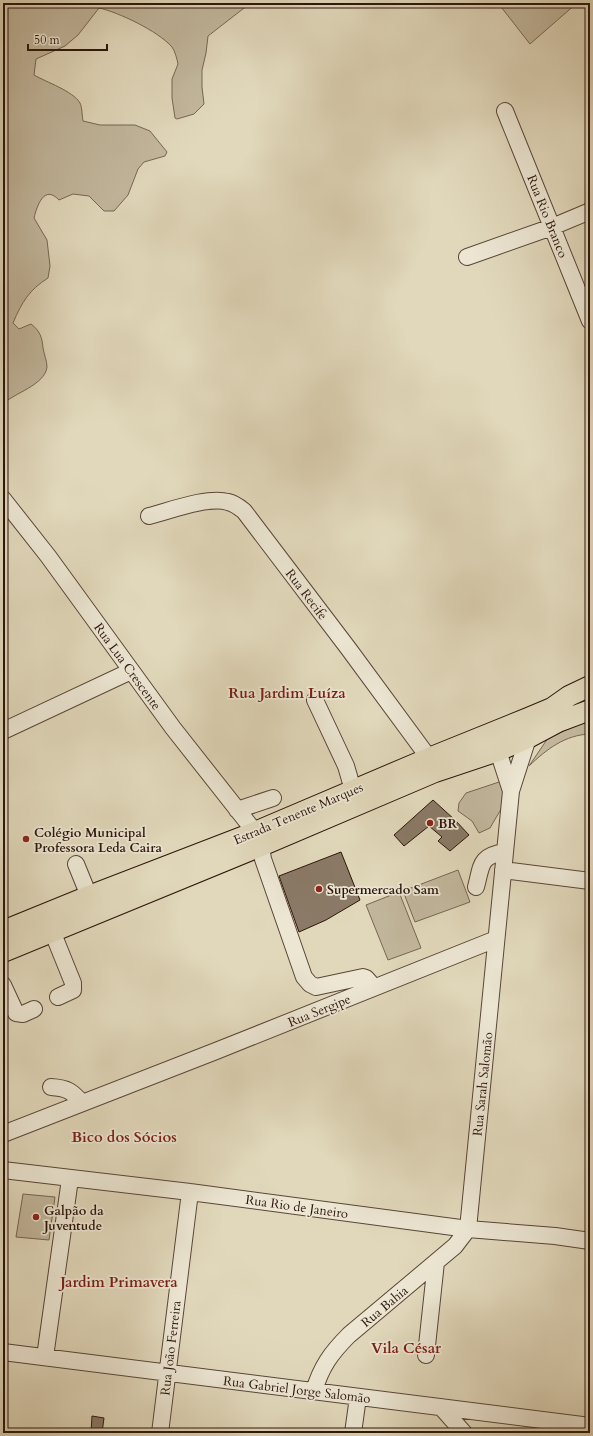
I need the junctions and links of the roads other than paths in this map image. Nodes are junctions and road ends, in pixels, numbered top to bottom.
1 (505, 111) dead end
2 (590, 211) edge
3 (552, 227) junction
4 (467, 257) dead end
5 (590, 321) edge
6 (3, 499) edge
7 (149, 516) dead end
8 (131, 671) junction
9 (590, 686) edge
10 (315, 700) dead end
11 (590, 710) edge
12 (528, 718) junction
13 (3, 730) edge
14 (528, 738) junction
15 (498, 750) junction
16 (429, 758) junction
17 (353, 790) junction
18 (511, 791) junction
19 (274, 798) dead end
20 (237, 810) junction
21 (258, 839) junction
22 (505, 852) junction
23 (76, 864) dead end
24 (503, 870) junction
25 (590, 881) edge
26 (476, 887) dead end
27 (90, 896) junction
28 (3, 931) edge
29 (52, 931) junction
30 (496, 939) junction
31 (3, 952) edge
32 (3, 985) edge
33 (374, 987) junction
34 (58, 997) dead end
35 (34, 1009) dead end
36 (51, 1087) dead end
37 (82, 1103) junction
38 (3, 1134) edge
39 (3, 1170) edge
40 (70, 1179) junction
41 (190, 1192) junction
42 (468, 1229) junction
43 (590, 1241) edge
44 (436, 1262) junction
45 (3, 1352) edge
46 (426, 1355) dead end
47 (45, 1357) junction
48 (167, 1373) junction
49 (314, 1391) junction
50 (358, 1397) junction
51 (441, 1407) junction
52 (590, 1426) edge
53 (160, 1433) edge
54 (353, 1433) edge
55 (464, 1433) edge

1 - 3 street, Rua Rio Branco
2 - 3 street
3 - 4 street
3 - 5 street, Rua Rio Branco
6 - 8 street, Rua Lua Crescente
7 - 16 street, Rua Recife
8 - 13 street
8 - 20 street, Rua Lua Crescente
9 - 12 main road, Estrada Tenente Marques
10 - 17 street
11 - 14 main road, Estrada Tenente Marques
12 - 15 main road
12 - 16 main road, Estrada Tenente Marques
14 - 15 main road, Estrada Tenente Marques
14 - 18 street
15 - 18 street
15 - 21 main road, Estrada Tenente Marques
16 - 17 main road, Estrada Tenente Marques
17 - 21 main road, Estrada Tenente Marques
18 - 22 street
19 - 20 street
20 - 21 street, Rua Lua Crescente
21 - 27 main road, Estrada Tenente Marques
21 - 29 main road, Estrada Tenente Marques
21 - 33 street
22 - 24 street
22 - 26 street
23 - 27 street
24 - 25 street
24 - 30 street
27 - 28 main road, Estrada Tenente Marques
29 - 31 main road, Estrada Tenente Marques
29 - 34 street
30 - 33 street, Rua Sergipe
30 - 42 street, Rua Sarah Salomão
32 - 35 street
33 - 37 street, Rua Sergipe
36 - 37 street
37 - 38 street, Rua Sergipe
39 - 40 street, Rua Rio de Janeiro
40 - 41 street, Rua Rio de Janeiro
40 - 47 street
41 - 42 street, Rua Rio de Janeiro
41 - 48 street, Rua João Ferreira
42 - 43 street, Rua Rio de Janeiro
42 - 44 street, Rua Bahia
44 - 46 street
44 - 49 street, Rua Bahia
45 - 47 street, Rua Gabriel Jorge Salomão
47 - 48 street, Rua Gabriel Jorge Salomão
48 - 49 street, Rua Gabriel Jorge Salomão
48 - 53 street, Rua João Ferreira
49 - 50 street, Rua Gabriel Jorge Salomão
50 - 51 street, Rua Gabriel Jorge Salomão
50 - 54 street
51 - 52 street, Rua Gabriel Jorge Salomão
51 - 55 street

